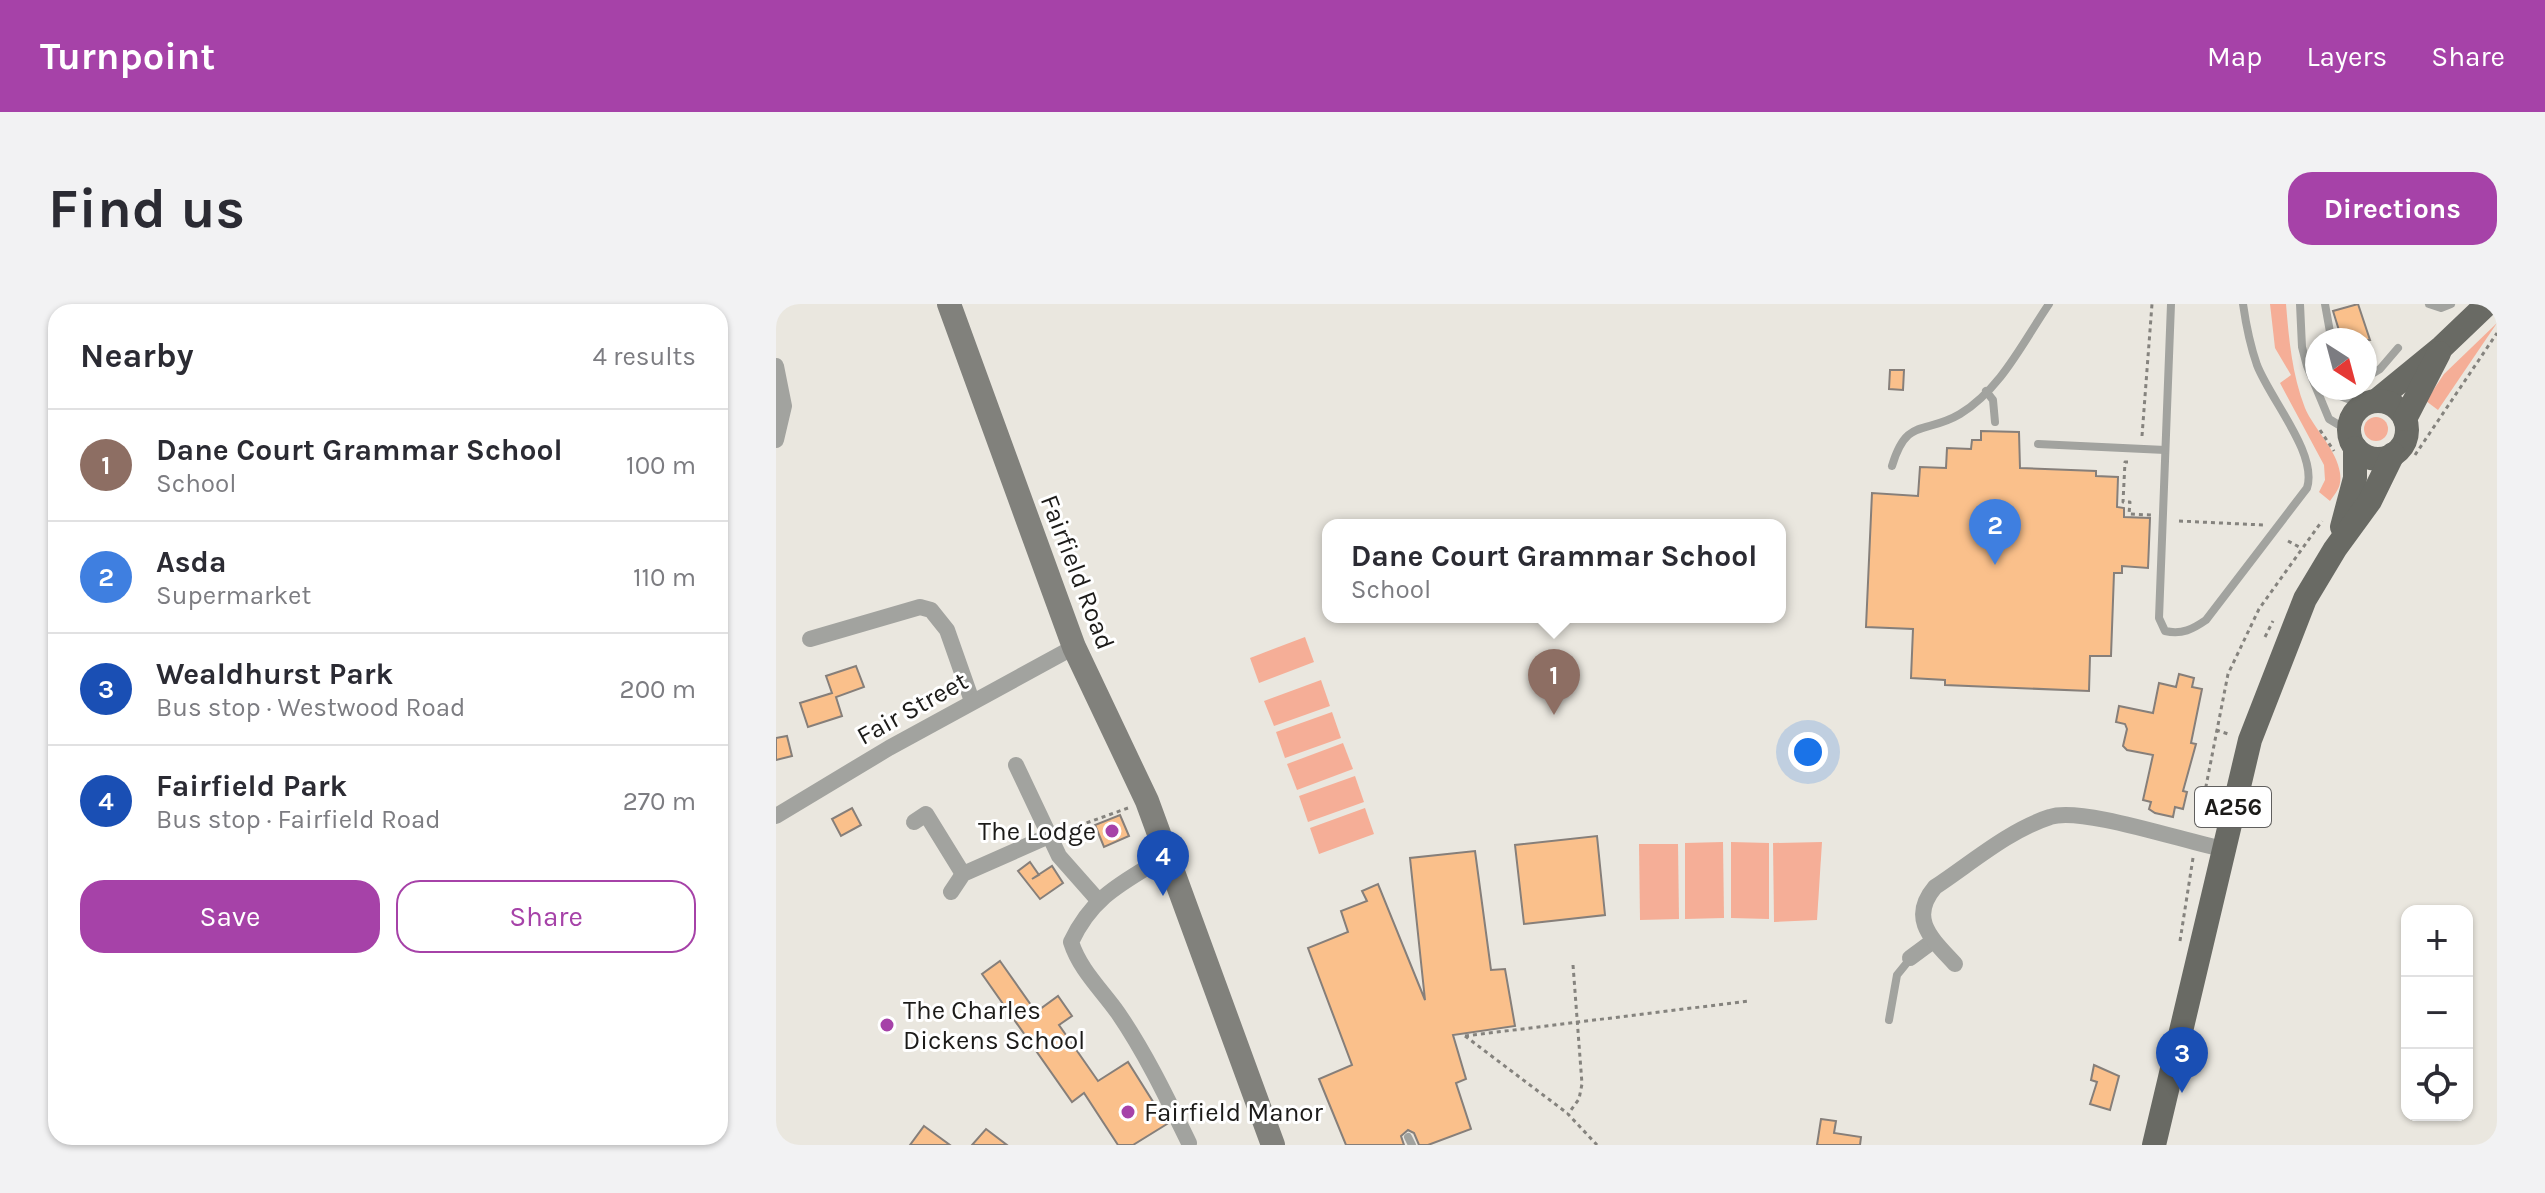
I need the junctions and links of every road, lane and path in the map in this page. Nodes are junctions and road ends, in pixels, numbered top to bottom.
1 (949, 304) edge
2 (2049, 304) edge
3 (2152, 304) edge
4 (2171, 304) edge
5 (2243, 304) edge
6 (2300, 304) edge
7 (2325, 304) edge
8 (2429, 304) edge
9 (2451, 304) edge
10 (2487, 304) edge
11 (2329, 328) edge
12 (2497, 333) edge
13 (2442, 347) junction
14 (2398, 348) dead end
15 (2305, 354) edge
16 (776, 366) edge
17 (2377, 371) edge
18 (1986, 391) junction
19 (2322, 400) edge
20 (2359, 400) edge
21 (2369, 403) junction
22 (2405, 419) junction
23 (1995, 422) dead end
24 (2352, 439) junction
25 (776, 440) edge
26 (2038, 444) dead end
27 (2141, 449) junction
28 (2165, 450) junction
29 (2400, 461) junction
30 (1892, 466) dead end
31 (2153, 520) dead end
32 (2179, 521) dead end
33 (2268, 525) dead end
34 (2288, 541) dead end
35 (2301, 548) dead end
36 (2335, 549) junction
37 (2275, 583) dead end
38 (2287, 590) dead end
39 (2276, 613) dead end
40 (2265, 637) dead end
41 (810, 639) dead end
42 (1074, 647) junction
43 (972, 701) junction
44 (1016, 765) dead end
45 (1147, 801) junction
46 (776, 816) edge
47 (914, 822) dead end
48 (1049, 836) junction
49 (2223, 849) junction
50 (1166, 856) junction
51 (963, 874) junction
52 (951, 892) dead end
53 (1097, 899) junction
54 (1933, 941) junction
55 (1910, 958) joint
56 (1955, 964) dead end
57 (1573, 965) dead end
58 (1749, 1001) dead end
59 (1889, 1020) dead end
60 (1579, 1022) junction
61 (1568, 1114) junction
62 (1189, 1143) dead end
63 (1273, 1145) edge
64 (1597, 1145) edge
65 (2154, 1145) edge

1 - 42 street, Fairfield Road
2 - 18 lane
3 - 27 path
4 - 28 lane
5 - 28 lane
6 - 15 lane
7 - 11 lane
8 - 9 lane
10 - 13 main road
12 - 29 path
13 - 21 main road
13 - 22 main road
14 - 17 lane
16 - 25 street
18 - 23 lane
18 - 30 lane
19 - 24 lane
20 - 21 lane
21 - 22 main road
21 - 24 main road
22 - 29 main road
24 - 29 main road
24 - 36 main road, A256
26 - 27 lane
27 - 28 lane
27 - 31 path
29 - 36 main road, A256
32 - 33 path
34 - 35 path
36 - 49 main road, A256
37 - 38 path
39 - 40 path
41 - 43 street
42 - 43 street, Fair Street
42 - 45 street, Fairfield Road
43 - 46 street, Fair Street
44 - 48 street
45 - 48 path
45 - 50 street, Fairfield Road
47 - 51 street
48 - 51 street
48 - 53 street
49 - 54 street
49 - 65 main road, A256
50 - 53 street
50 - 63 street, Fairfield Road
51 - 52 street
53 - 62 street
54 - 55 street
54 - 56 street
55 - 59 lane
57 - 60 path
58 - 60 path
60 - 61 path
60 - 61 path
61 - 64 path

